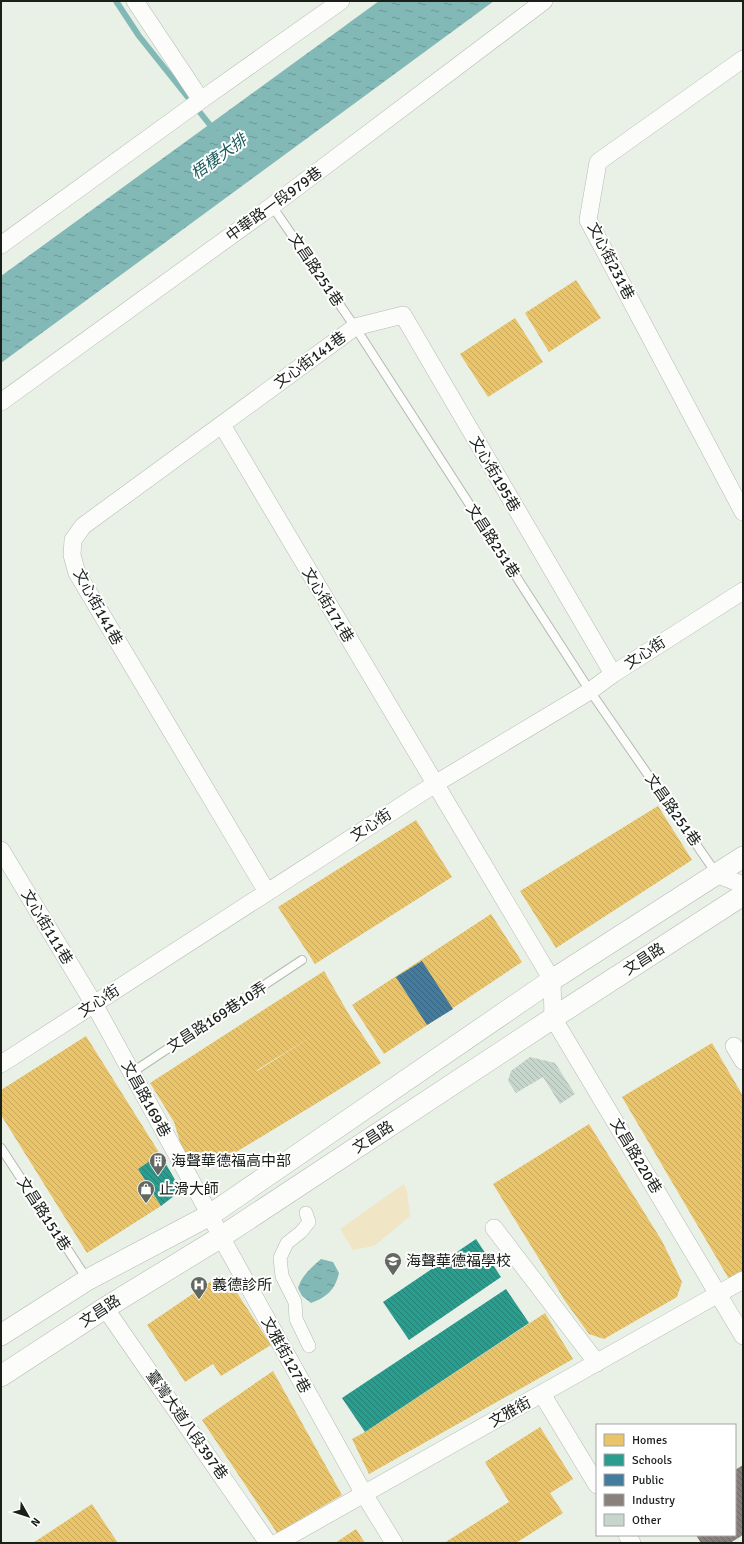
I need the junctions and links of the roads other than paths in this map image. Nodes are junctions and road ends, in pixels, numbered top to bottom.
1 (135, 1) edge
2 (341, 1) edge
3 (544, 1) edge
4 (742, 62) edge
5 (201, 100) junction
6 (272, 206) junction
7 (1, 245) edge
8 (355, 327) junction
9 (1, 402) edge
10 (222, 425) junction
11 (743, 512) edge
12 (743, 591) edge
13 (613, 674) junction
14 (590, 691) junction
15 (435, 784) junction
16 (1, 850) edge
17 (743, 857) edge
18 (716, 874) junction
19 (743, 886) edge
20 (267, 892) junction
21 (743, 895) edge
22 (302, 960) dead end
23 (552, 980) junction
24 (94, 1004) junction
25 (553, 1018) junction
26 (734, 1046) dead end
27 (743, 1061) edge
28 (1, 1064) edge
29 (131, 1073) junction
30 (1, 1148) edge
31 (306, 1213) dead end
32 (210, 1215) junction
33 (494, 1228) dead end
34 (221, 1237) junction
35 (87, 1280) junction
36 (743, 1280) edge
37 (719, 1294) junction
38 (105, 1308) junction
39 (1, 1335) edge
40 (743, 1336) edge
41 (310, 1346) dead end
42 (597, 1363) junction
43 (1, 1376) edge
44 (542, 1394) junction
45 (596, 1483) edge
46 (364, 1494) junction
47 (268, 1543) edge
48 (277, 1543) edge
49 (394, 1543) edge

1 - 5 street
2 - 5 street
3 - 6 street, 中華路一段979巷
4 - 11 street, 文心街231巷
5 - 7 street
6 - 8 lane, 文昌路251巷
6 - 9 street, 中華路一段979巷
8 - 10 street, 文心街141巷
8 - 13 street, 文心街195巷
8 - 14 lane, 文昌路251巷
10 - 15 street, 文心街171巷
10 - 20 street, 文心街141巷
12 - 13 street, 文心街
13 - 14 street, 文心街
14 - 15 street, 文心街
14 - 18 lane, 文昌路251巷
15 - 20 street, 文心街
15 - 23 street, 文心街171巷
16 - 24 street, 文心街111巷
17 - 18 street, 文昌路
18 - 19 street
18 - 23 street, 文昌路
20 - 24 street, 文心街
21 - 25 street, 文昌路
22 - 29 lane, 文昌路169巷10弄
23 - 25 street
23 - 32 street, 文昌路
24 - 28 street, 文心街
24 - 29 street, 文昌路169巷
25 - 34 street, 文昌路
25 - 37 street, 文昌路220巷
26 - 27 street
29 - 32 street, 文昌路169巷
30 - 35 lane, 文昌路151巷
31 - 41 street
32 - 34 street, 文雅街127巷
32 - 35 street, 文昌路
33 - 42 street
34 - 38 street, 文昌路
34 - 46 street, 文雅街127巷
35 - 39 street, 文昌路
36 - 37 street, 文雅街
37 - 40 street, 文昌路220巷
37 - 42 street, 文雅街
38 - 43 street, 文昌路
38 - 47 street, 臺灣大道八段397巷
42 - 44 street, 文雅街
44 - 45 street
44 - 46 street, 文雅街
46 - 48 street, 文雅街
46 - 49 street, 文雅街127巷

